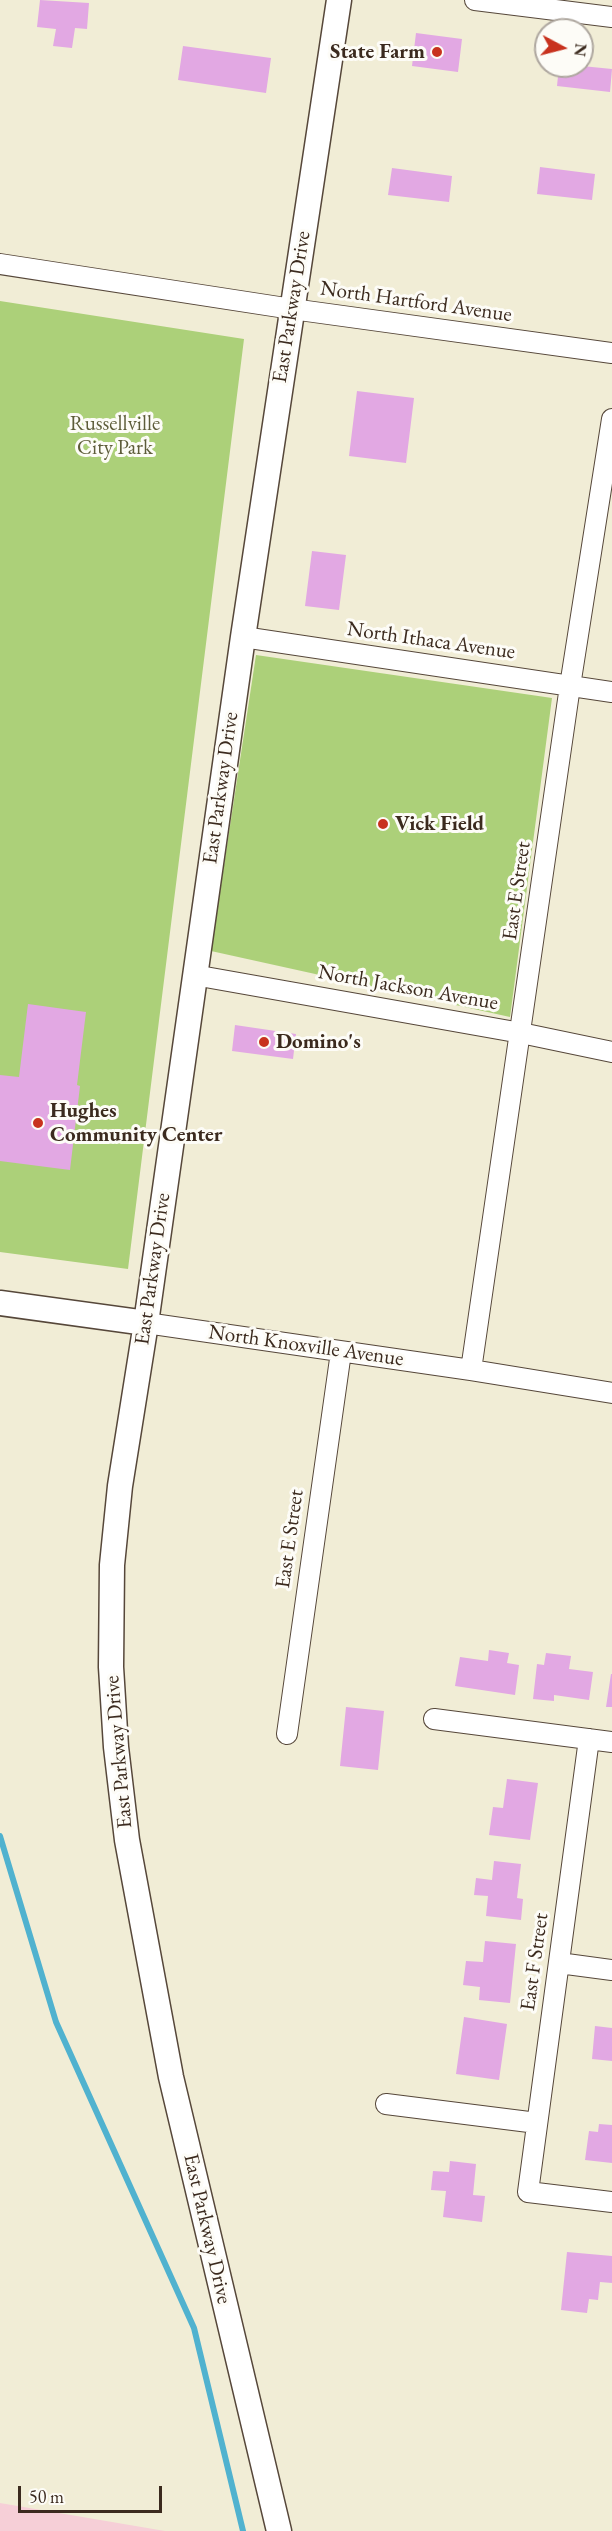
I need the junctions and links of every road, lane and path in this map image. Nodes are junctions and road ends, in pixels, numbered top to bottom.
1 (339, 0) edge
2 (475, 0) edge
3 (612, 17) edge
4 (0, 264) edge
5 (292, 309) junction
6 (612, 353) edge
7 (612, 419) edge
8 (243, 637) junction
9 (570, 686) junction
10 (612, 692) edge
11 (194, 975) junction
12 (521, 1033) junction
13 (612, 1052) edge
14 (0, 1303) edge
15 (146, 1323) junction
16 (340, 1352) junction
17 (471, 1370) junction
18 (612, 1393) edge
19 (434, 1719) dead end
20 (287, 1734) dead end
21 (589, 1739) junction
22 (612, 1742) edge
23 (559, 1963) junction
24 (612, 1970) edge
25 (386, 2104) dead end
26 (537, 2123) junction
27 (612, 2202) edge
28 (279, 2531) edge

1 - 5 main road, East Parkway Drive
2 - 3 street
4 - 5 street, North Hartford Avenue
5 - 6 street, North Hartford Avenue
5 - 8 main road, East Parkway Drive
7 - 9 street, East E Street
8 - 9 street, North Ithaca Avenue
8 - 11 main road, East Parkway Drive
9 - 10 street, North Ithaca Avenue
9 - 12 street, East E Street
11 - 12 street, North Jackson Avenue
11 - 15 main road, East Parkway Drive
12 - 13 street, North Jackson Avenue
12 - 17 street, East E Street
14 - 15 main road, North Knoxville Avenue
15 - 16 street, North Knoxville Avenue
15 - 28 main road, East Parkway Drive
16 - 17 street, North Knoxville Avenue
16 - 20 street, East E Street
17 - 18 street, North Knoxville Avenue
19 - 21 street
21 - 22 street
21 - 23 street, East F Street
23 - 24 street
23 - 26 street, East F Street
25 - 26 street
26 - 27 street, East F Street

